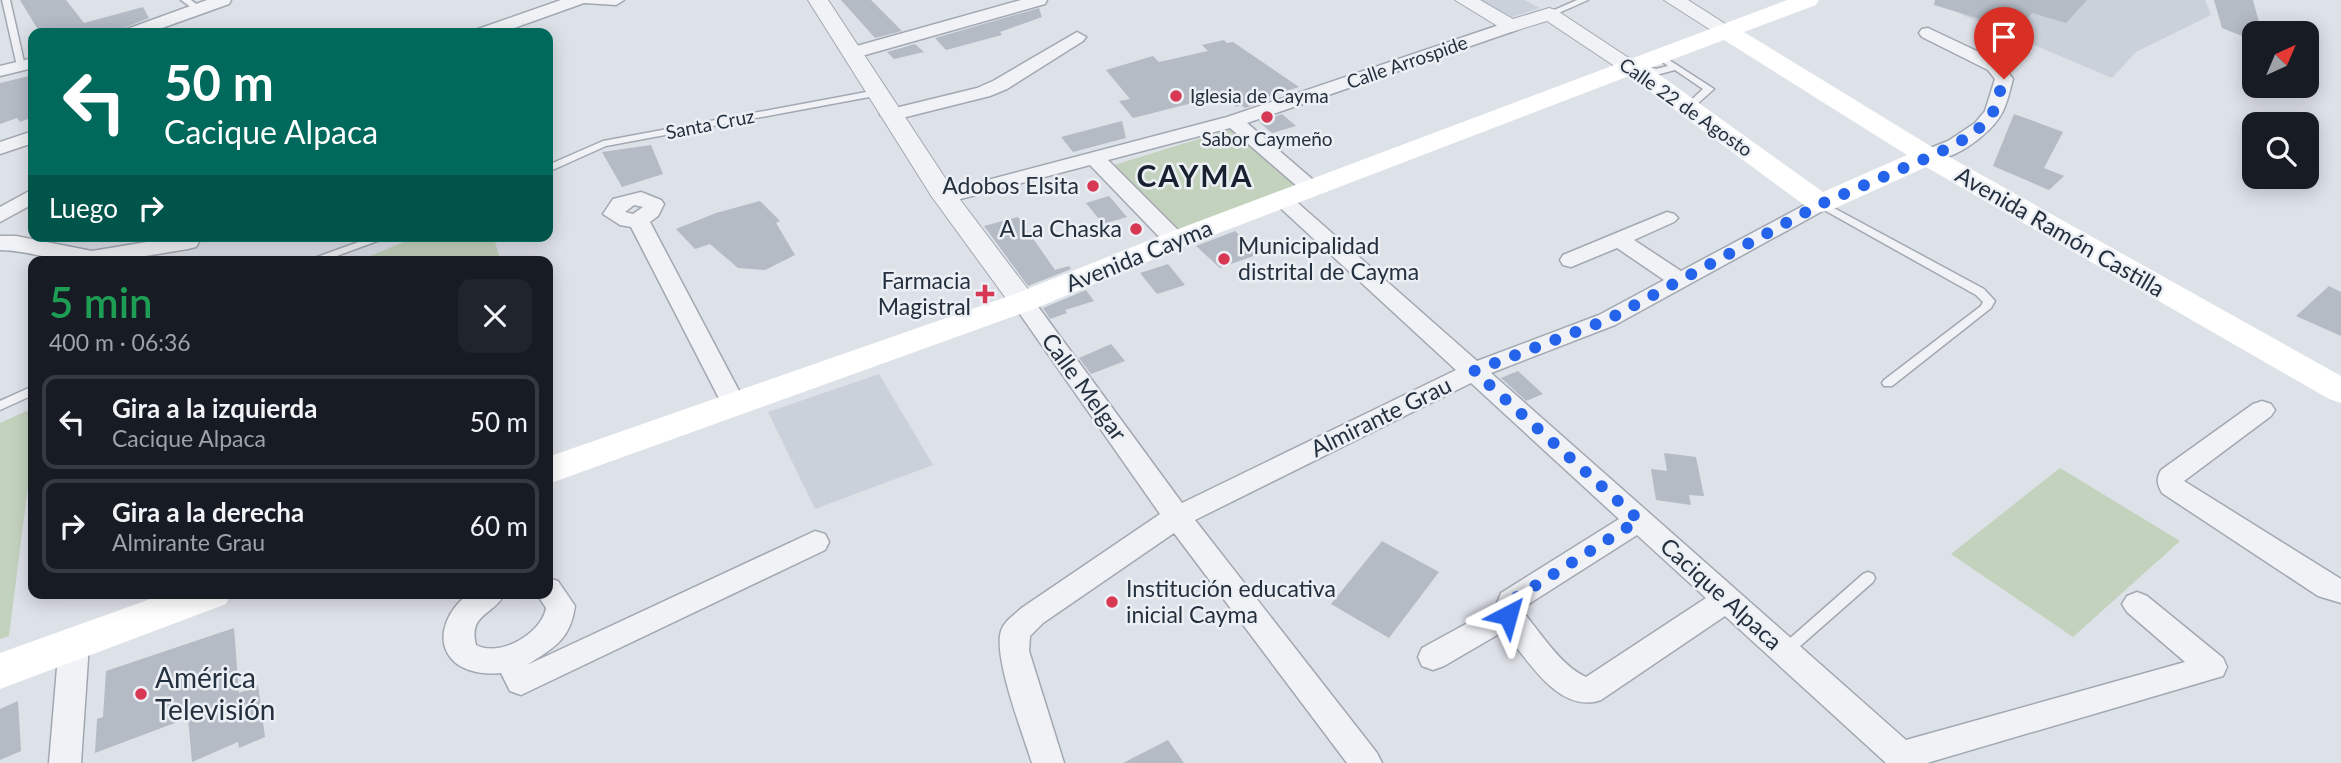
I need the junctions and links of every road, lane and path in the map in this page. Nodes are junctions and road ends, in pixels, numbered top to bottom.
1 (6, 0) edge
2 (223, 0) edge
3 (577, 0) edge
4 (590, 0) edge
5 (616, 0) edge
6 (1039, 0) edge
7 (1465, 0) edge
8 (1584, 0) edge
9 (1674, 0) edge
10 (1808, 0) edge
11 (822, 1) edge
12 (192, 5) edge
13 (5, 13) edge
14 (1549, 14) junction
15 (1511, 26) junction
16 (144, 28) edge
17 (498, 28) edge
18 (1727, 32) junction
19 (1928, 33) dead end
20 (1077, 37) dead end
21 (852, 53) junction
22 (27, 64) edge
23 (1652, 69) junction
24 (0, 71) edge
25 (877, 93) junction
26 (890, 115) junction
27 (1234, 121) junction
28 (28, 139) edge
29 (0, 148) edge
30 (1927, 156) junction
31 (1095, 158) junction
32 (553, 167) edge
33 (1312, 189) junction
34 (945, 197) junction
35 (28, 198) edge
36 (1283, 200) junction
37 (1821, 204) junction
38 (0, 216) edge
39 (1667, 218) dead end
40 (638, 219) dead end
41 (1618, 239) junction
42 (1175, 240) junction
43 (188, 242) dead end
44 (369, 242) edge
45 (0, 243) edge
46 (82, 256) edge
47 (104, 256) edge
48 (326, 256) edge
49 (1571, 260) dead end
50 (1681, 281) junction
51 (1023, 302) junction
52 (1474, 371) junction
53 (1888, 383) dead end
54 (2341, 391) edge
55 (28, 392) edge
56 (734, 404) junction
57 (0, 406) edge
58 (2262, 410) dead end
59 (553, 469) edge
60 (1177, 517) junction
61 (1639, 520) junction
62 (815, 542) dead end
63 (1868, 578) dead end
64 (2341, 591) edge
65 (553, 594) edge
66 (196, 599) edge
67 (481, 599) edge
68 (1727, 599) junction
69 (2137, 604) dead end
70 (1508, 615) junction
71 (74, 644) junction
72 (1785, 651) junction
73 (1433, 657) dead end
74 (509, 659) junction
75 (0, 671) edge
76 (1905, 759) edge
77 (65, 763) edge
78 (1048, 763) edge
79 (1366, 763) edge

1 - 13 lane
2 - 12 street
3 - 17 street
4 - 5 street
6 - 21 street
7 - 15 street
8 - 14 lane, Calle Arrospide
9 - 18 street, Avenida Ramón Castilla
10 - 18 main road, Avenida Cayma
11 - 21 street, Calle Melgar
12 - 16 street
13 - 22 lane
14 - 15 street, Calle Arrospide
14 - 23 street, Calle 22 de Agosto
15 - 27 street, Calle Arrospide
18 - 23 main road, Avenida Cayma
18 - 30 main road, Avenida Ramón Castilla
19 - 30 street
20 - 26 street
21 - 25 street, Calle Melgar
22 - 24 street
23 - 33 main road, Avenida Cayma
23 - 37 main road, Calle 22 de Agosto
25 - 26 street, Calle Melgar
25 - 32 lane, Santa Cruz
26 - 34 street, Calle Melgar
27 - 31 street, Calle Arrospide
27 - 33 street
28 - 29 street
30 - 37 main road, Almirante Grau
30 - 54 main road, Avenida Ramón Castilla
31 - 34 street, Calle Arrospide
31 - 42 street
33 - 36 main road, Avenida Cayma
34 - 51 street, Calle Melgar
35 - 38 street
36 - 42 main road, Avenida Cayma
36 - 52 street, Cacique Alpaca
37 - 50 street, Almirante Grau
37 - 53 lane
39 - 41 street
40 - 56 street
41 - 49 street
41 - 50 street
42 - 51 main road, Avenida Cayma
43 - 47 street
44 - 48 lane
45 - 46 street
50 - 52 street, Almirante Grau
51 - 56 main road, Avenida Cayma
51 - 60 street, Calle Melgar
52 - 60 street, Almirante Grau
52 - 61 street, Cacique Alpaca
55 - 57 lane
56 - 59 main road, Avenida Cayma
58 - 64 street
60 - 78 street, Almirante Grau
60 - 79 street, Calle Melgar
61 - 68 street, Cacique Alpaca
61 - 70 street
62 - 74 street
63 - 72 lane
65 - 74 street
66 - 71 main road
67 - 74 street
68 - 70 street
68 - 72 street, Cacique Alpaca
69 - 76 street
70 - 73 street
71 - 75 main road
71 - 77 street
72 - 76 street, Cacique Alpaca

